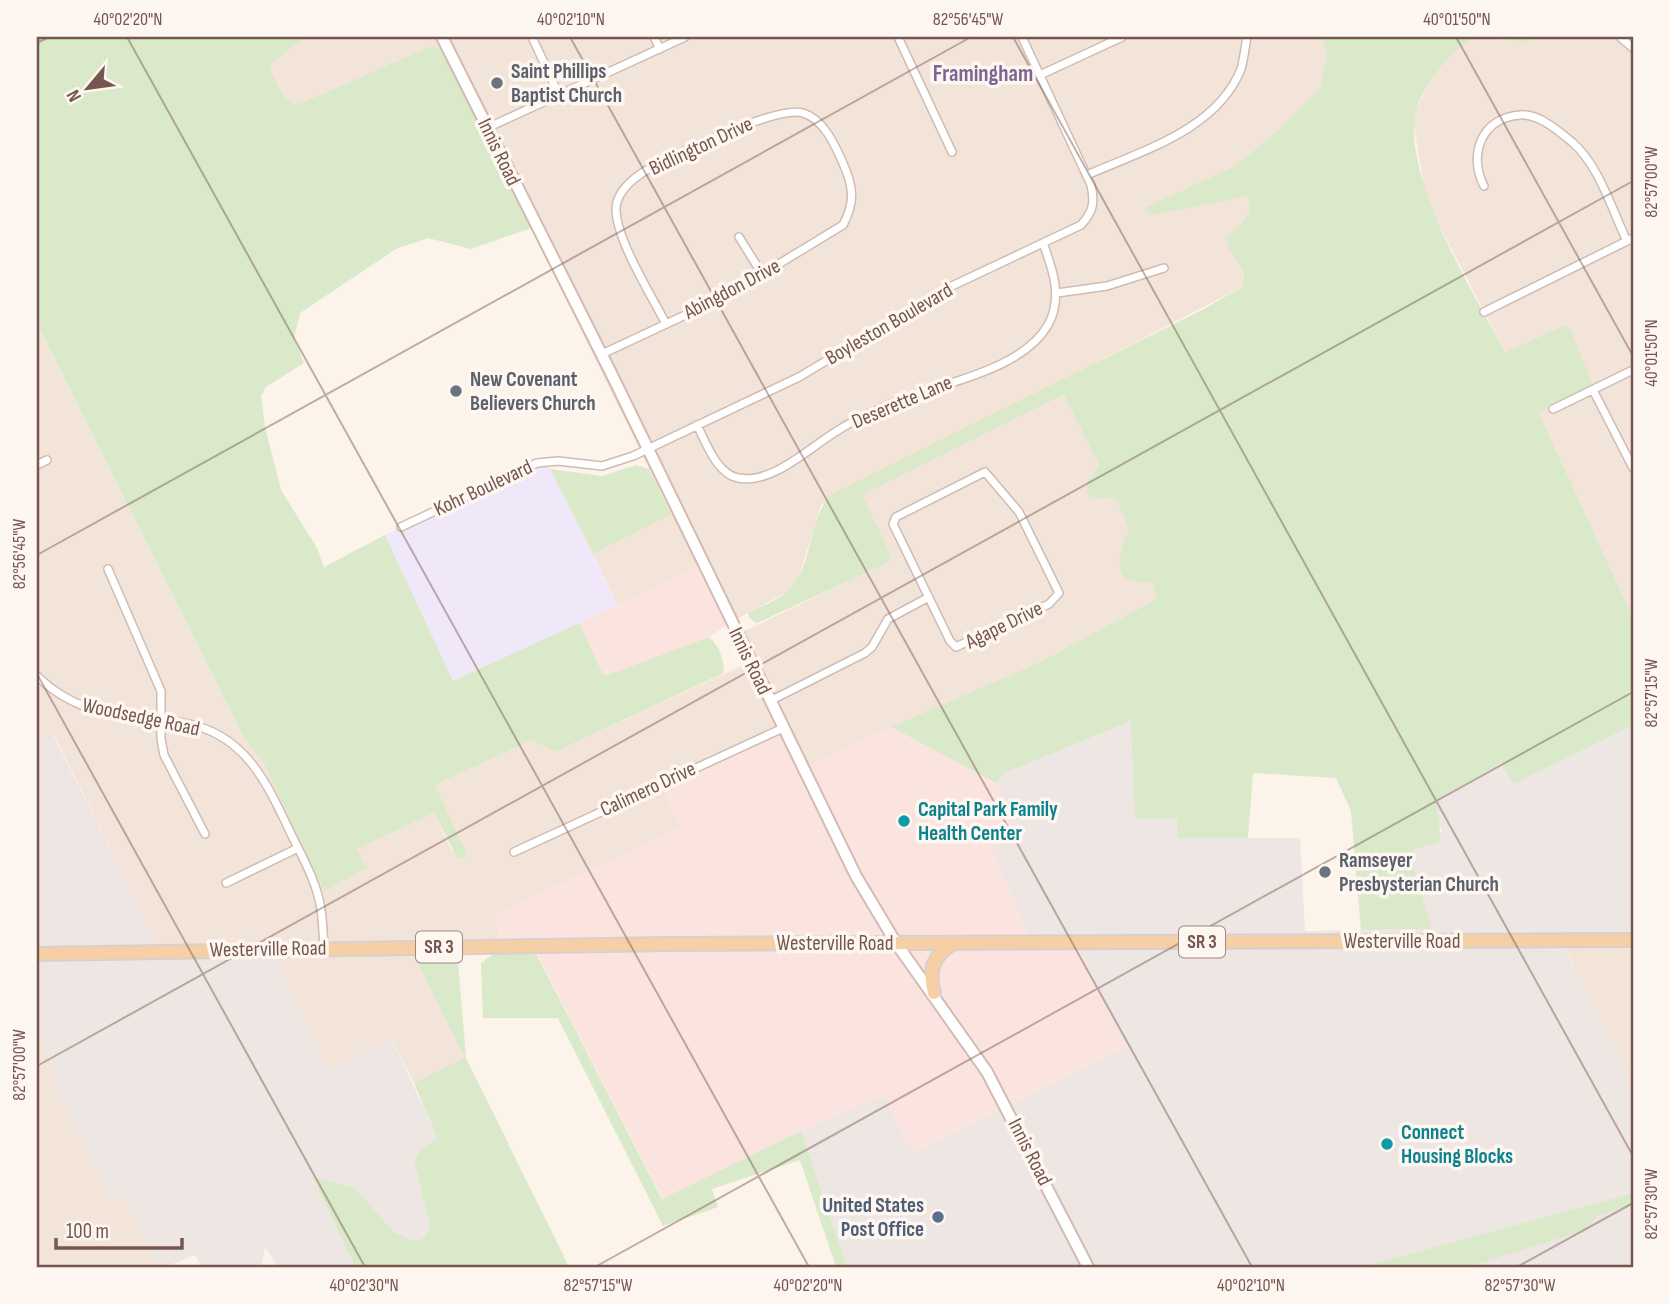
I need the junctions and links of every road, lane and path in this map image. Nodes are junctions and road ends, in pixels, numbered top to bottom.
1 (442, 37) edge
2 (532, 37) edge
3 (654, 37) edge
4 (685, 37) edge
5 (898, 37) edge
6 (1022, 37) edge
7 (1122, 37) edge
8 (1247, 37) edge
9 (1620, 37) edge
10 (660, 48) junction
11 (1633, 48) edge
12 (1040, 75) junction
13 (559, 95) junction
14 (805, 113) joint
15 (487, 128) junction
16 (952, 152) dead end
17 (1087, 175) junction
18 (1484, 186) dead end
19 (739, 237) dead end
20 (1630, 240) edge
21 (1043, 243) junction
22 (1164, 268) dead end
23 (762, 274) junction
24 (1057, 293) junction
25 (1484, 312) dead end
26 (666, 324) junction
27 (602, 354) junction
28 (1633, 370) edge
29 (1593, 390) junction
30 (1553, 410) dead end
31 (697, 425) junction
32 (648, 448) junction
33 (47, 460) dead end
34 (37, 465) edge
35 (1633, 468) edge
36 (401, 527) dead end
37 (108, 569) dead end
38 (929, 597) junction
39 (37, 676) edge
40 (770, 701) junction
41 (162, 720) junction
42 (783, 727) junction
43 (205, 834) dead end
44 (298, 848) junction
45 (514, 852) dead end
46 (226, 883) dead end
47 (1633, 940) edge
48 (897, 943) junction
49 (955, 943) junction
50 (324, 947) junction
51 (37, 954) edge
52 (934, 993) junction
53 (1088, 1267) edge

1 - 15 main road, Innis Road
2 - 13 street
3 - 10 street
4 - 10 street
5 - 16 street
6 - 12 street
7 - 12 street
8 - 17 street
9 - 11 street
10 - 13 street
12 - 17 street
13 - 15 street
14 - 23 street, Abingdon Drive
14 - 26 street, Bidlington Drive
15 - 27 main road, Innis Road
17 - 21 street, Boyleston Boulevard
18 - 20 street
19 - 23 street
20 - 25 street
21 - 24 street
21 - 31 street, Boyleston Boulevard
22 - 24 street
23 - 26 street, Abingdon Drive
24 - 31 street, Deserette Lane
26 - 27 street, Abingdon Drive
27 - 32 main road, Innis Road
28 - 29 street
29 - 30 street
29 - 35 street
31 - 32 street, Boyleston Boulevard
32 - 36 street, Kohr Boulevard
32 - 40 main road, Innis Road
33 - 34 street
37 - 41 street
38 - 38 street, Agape Drive
38 - 40 street
39 - 41 street, Woodsedge Road
40 - 42 main road, Innis Road
41 - 43 street
41 - 44 street, Woodsedge Road
42 - 45 street, Calimero Drive
42 - 48 main road, Innis Road
44 - 46 street
44 - 50 street, Woodsedge Road
47 - 49 main road, Westerville Road / SR 3
48 - 49 main road, Westerville Road / SR 3
48 - 50 main road, Westerville Road / SR 3
48 - 52 main road, Innis Road
49 - 52 main road
50 - 51 main road, Westerville Road / SR 3
52 - 53 main road, Innis Road

